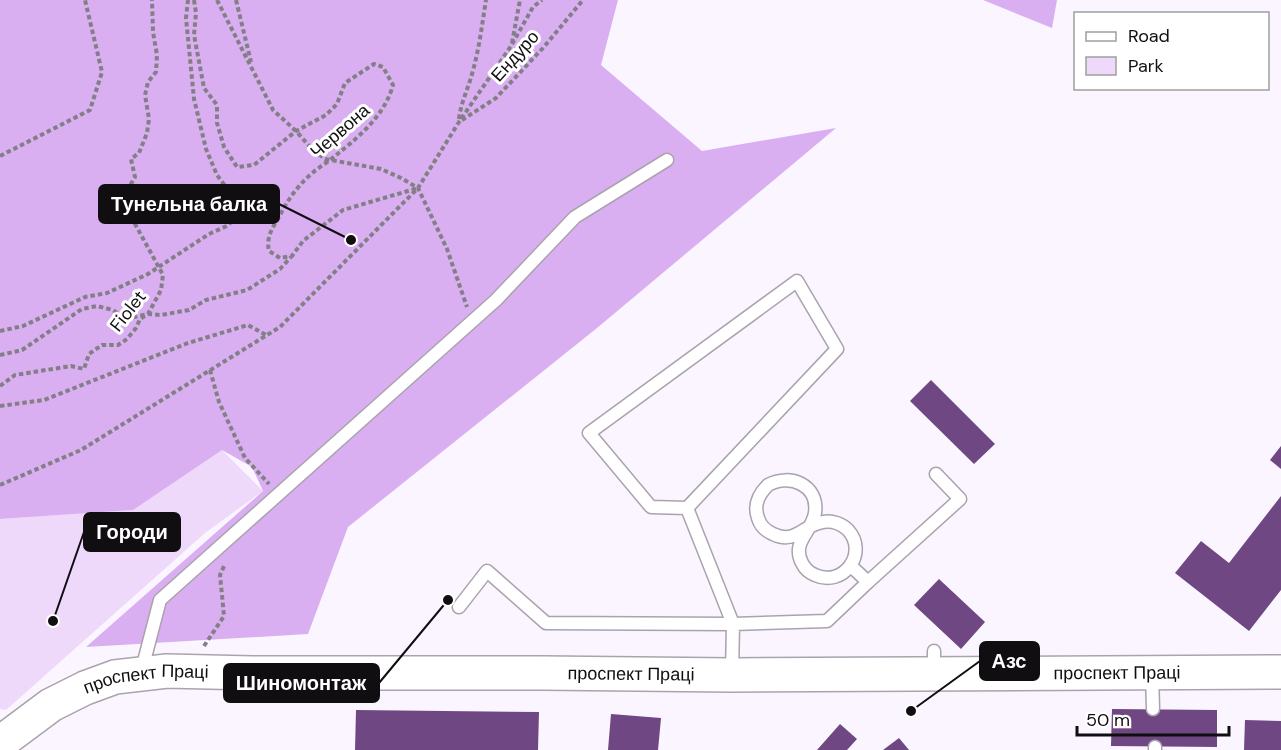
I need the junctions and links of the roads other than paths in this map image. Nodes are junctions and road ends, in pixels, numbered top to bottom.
1 (668, 160) dead end
2 (936, 474) dead end
3 (687, 508) junction
4 (806, 531) junction
5 (851, 566) junction
6 (868, 582) junction
7 (459, 607) dead end
8 (733, 624) junction
9 (1281, 672) edge
10 (141, 673) junction
11 (1152, 673) junction
12 (732, 675) junction
13 (1153, 709) dead end
14 (0, 743) edge

1 - 10 lane
2 - 6 lane
3 - 3 lane
3 - 8 lane
4 - 4 lane
4 - 5 lane
4 - 5 lane
5 - 6 lane
6 - 8 lane
7 - 8 lane
8 - 12 lane
9 - 11 street, проспект Праці
10 - 12 street, проспект Праці
10 - 14 street, проспект Праці
11 - 12 street, проспект Праці
11 - 13 lane

